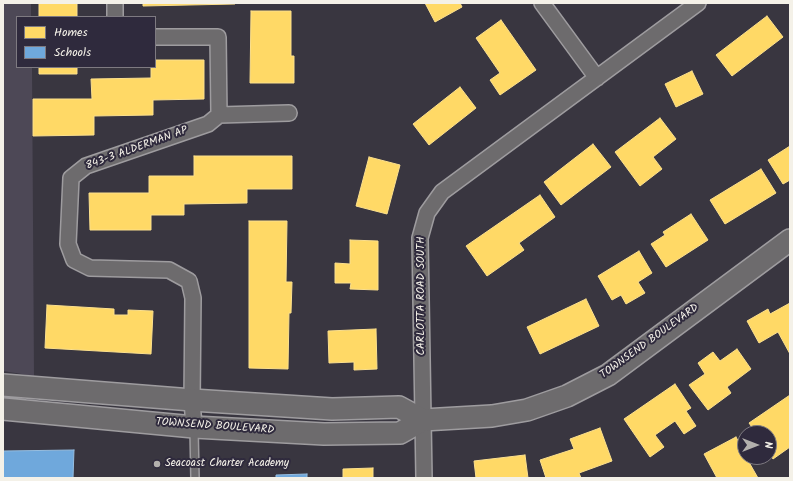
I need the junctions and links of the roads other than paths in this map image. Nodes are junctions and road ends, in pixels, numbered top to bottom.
1 (115, 3) edge
2 (542, 3) edge
3 (698, 3) edge
4 (115, 16) edge
5 (156, 37) edge
6 (597, 78) junction
7 (289, 113) dead end
8 (219, 115) junction
9 (790, 240) edge
10 (3, 385) edge
11 (192, 400) junction
12 (3, 409) edge
13 (423, 420) junction
14 (194, 427) junction
15 (195, 478) edge
16 (424, 478) edge

1 - 4 street
2 - 6 street
3 - 6 street, CARLOTTA ROAD SOUTH
5 - 8 street
6 - 13 street, CARLOTTA ROAD SOUTH
7 - 8 street
8 - 11 street, 843-3 ALDERMAN AP
9 - 13 street, TOWNSEND BOULEVARD
10 - 11 street
11 - 13 street
11 - 14 street, 843-3 ALDERMAN AP
12 - 14 street, TOWNSEND BOULEVARD
13 - 14 street, TOWNSEND BOULEVARD
13 - 16 street, CARLOTTA ROAD SOUTH
14 - 15 lane

